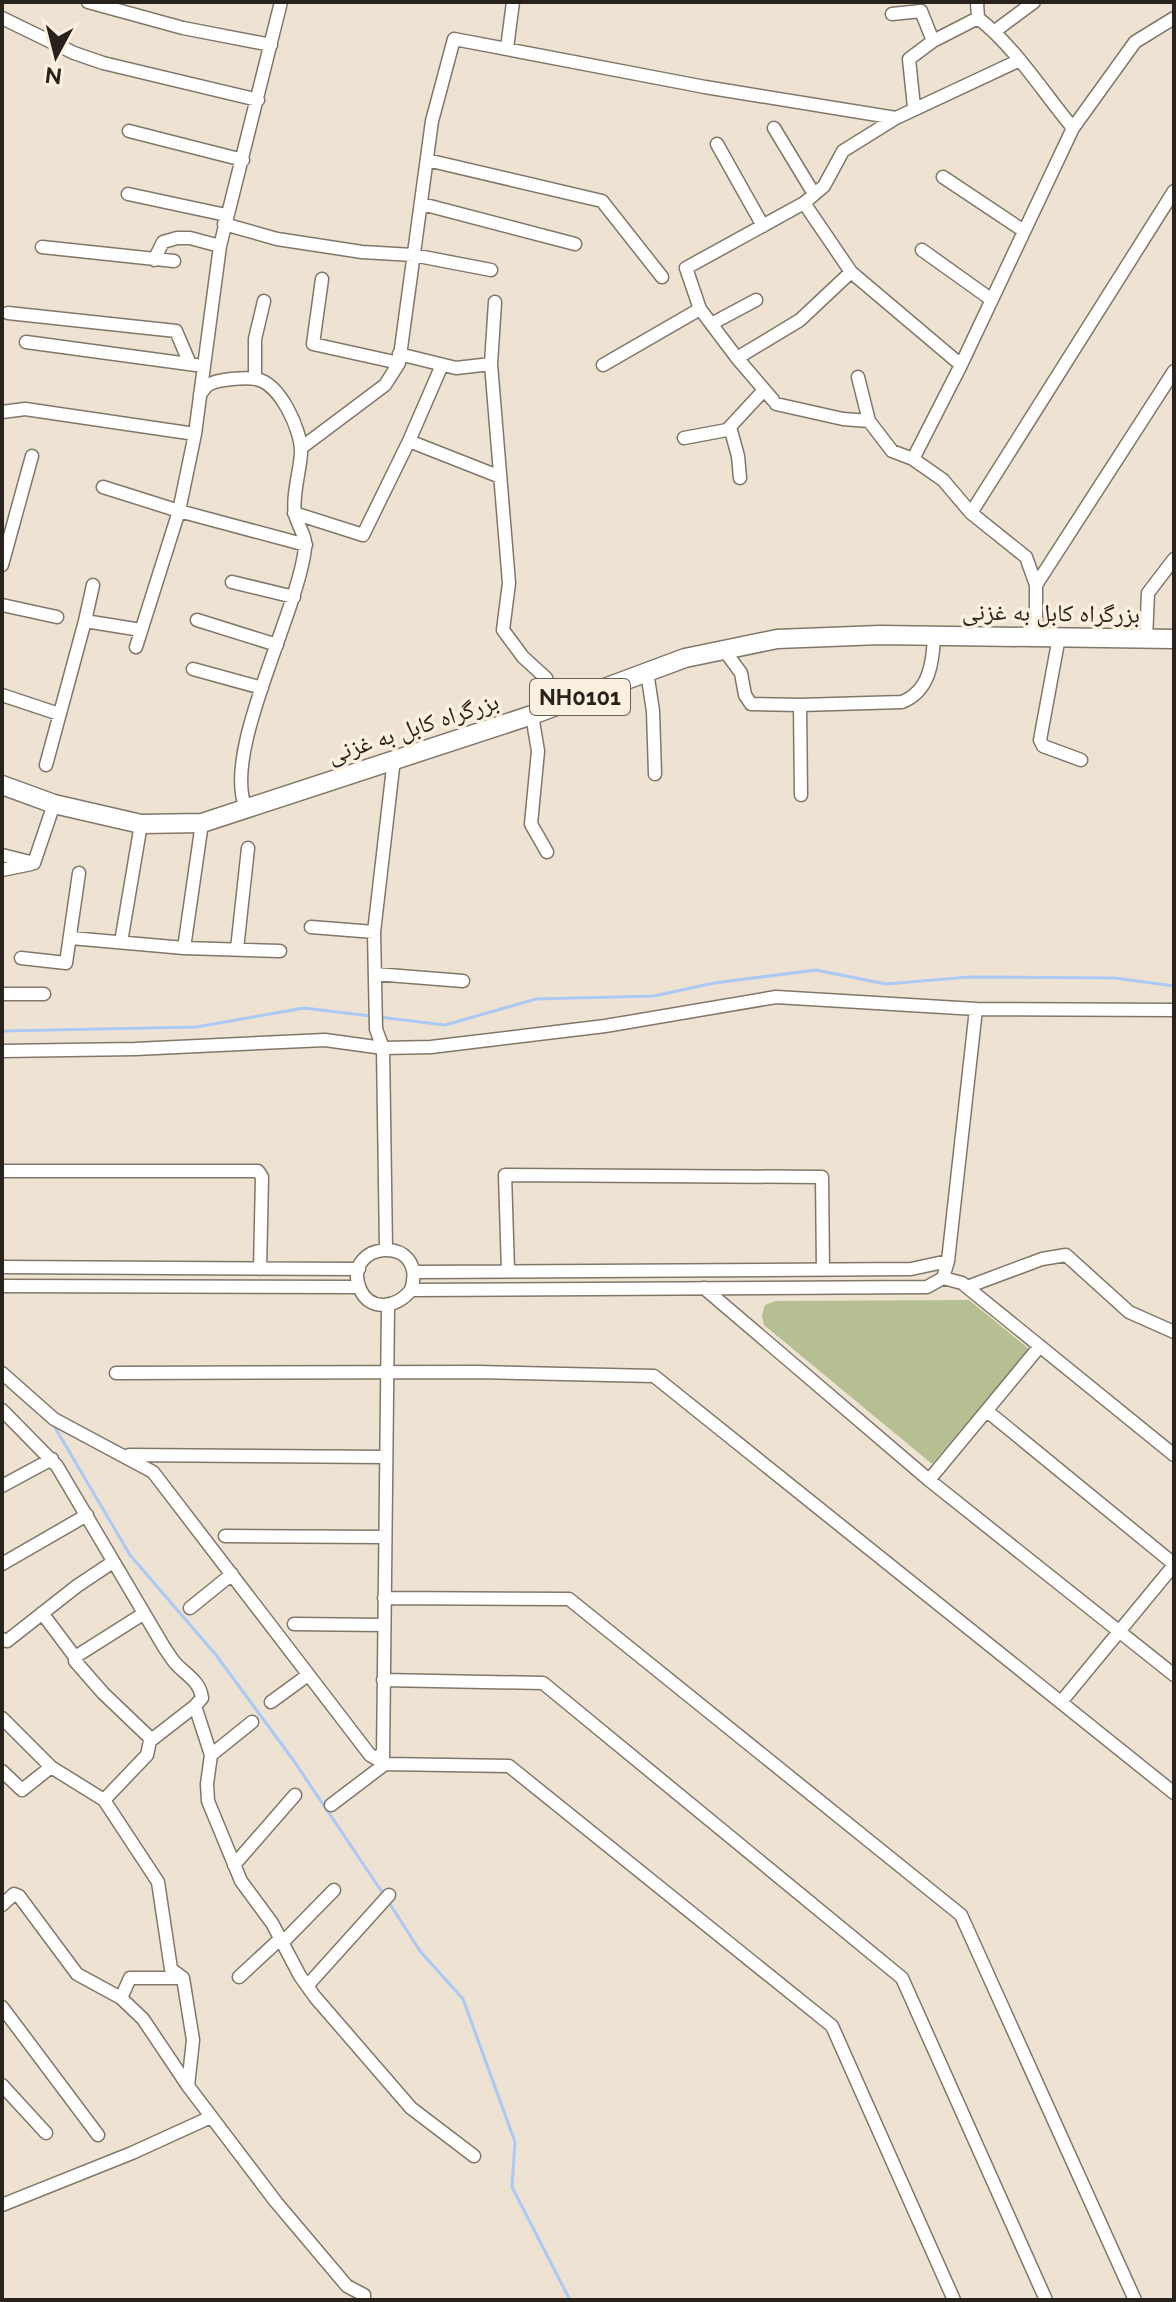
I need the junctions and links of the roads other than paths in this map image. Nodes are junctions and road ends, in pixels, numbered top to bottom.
1 (88, 2) edge
2 (281, 2) edge
3 (513, 2) edge
4 (977, 2) edge
5 (1034, 2) edge
6 (892, 14) dead end
7 (2, 18) edge
8 (978, 18) junction
9 (1174, 18) edge
10 (995, 31) junction
11 (933, 41) junction
12 (271, 45) junction
13 (507, 48) junction
14 (1020, 60) junction
15 (258, 100) junction
16 (914, 107) junction
17 (896, 118) junction
18 (774, 128) dead end
19 (1073, 128) junction
20 (129, 131) dead end
21 (717, 144) dead end
22 (243, 160) junction
23 (427, 160) junction
24 (943, 177) dead end
25 (1174, 191) edge
26 (128, 194) dead end
27 (809, 199) junction
28 (422, 204) junction
29 (225, 220) junction
30 (763, 226) junction
31 (1024, 231) junction
32 (575, 244) dead end
33 (220, 246) junction
34 (42, 247) dead end
35 (922, 250) dead end
36 (413, 255) junction
37 (154, 260) junction
38 (174, 261) dead end
39 (491, 270) dead end
40 (851, 272) junction
41 (662, 277) dead end
42 (322, 279) dead end
43 (756, 300) dead end
44 (992, 300) junction
45 (264, 301) dead end
46 (495, 302) dead end
47 (700, 309) junction
48 (8, 313) dead end
49 (713, 323) junction
50 (26, 342) dead end
51 (399, 358) junction
52 (737, 358) junction
53 (491, 364) junction
54 (197, 365) junction
55 (442, 365) junction
56 (603, 365) dead end
57 (961, 365) junction
58 (1174, 371) edge
59 (858, 377) dead end
60 (255, 378) junction
61 (200, 394) junction
62 (771, 398) junction
63 (2, 412) edge
64 (869, 421) junction
65 (730, 427) junction
66 (195, 434) junction
67 (684, 438) dead end
68 (409, 441) junction
69 (301, 448) junction
70 (32, 456) dead end
71 (913, 459) junction
72 (498, 476) junction
73 (740, 478) dead end
74 (103, 487) dead end
75 (179, 511) junction
76 (294, 513) junction
77 (971, 513) junction
78 (306, 545) junction
79 (1174, 559) edge
80 (2, 565) edge
81 (232, 582) dead end
82 (93, 585) dead end
83 (1036, 585) junction
84 (294, 597) junction
85 (2, 605) edge
86 (57, 617) dead end
87 (197, 620) dead end
88 (85, 621) junction
89 (141, 630) junction
90 (934, 636) junction
91 (1036, 637) junction
92 (1059, 637) junction
93 (1146, 639) junction
94 (1174, 639) edge
95 (277, 645) junction
96 (136, 647) dead end
97 (724, 650) junction
98 (193, 669) dead end
99 (647, 672) junction
100 (262, 688) junction
101 (2, 695) edge
102 (800, 705) junction
103 (557, 706) junction
104 (59, 714) junction
105 (532, 715) junction
106 (394, 759) junction
107 (1081, 760) dead end
108 (46, 765) dead end
109 (655, 774) dead end
110 (2, 785) edge
111 (801, 795) dead end
112 (54, 804) junction
113 (246, 808) junction
114 (202, 823) junction
115 (141, 824) junction
116 (248, 848) dead end
117 (547, 852) dead end
118 (2, 855) edge
119 (34, 863) junction
120 (2, 870) edge
121 (79, 873) dead end
122 (311, 927) dead end
123 (374, 932) junction
124 (71, 938) junction
125 (121, 942) junction
126 (184, 948) junction
127 (237, 949) junction
128 (280, 951) dead end
129 (21, 958) dead end
130 (375, 978) junction
131 (463, 981) dead end
132 (2, 994) edge
133 (44, 994) dead end
134 (976, 1009) junction
135 (1174, 1010) edge
136 (383, 1048) junction
137 (2, 1051) edge
138 (2, 1171) edge
139 (386, 1249) junction
140 (948, 1261) junction
141 (2, 1267) edge
142 (260, 1269) junction
143 (359, 1269) junction
144 (508, 1270) junction
145 (823, 1270) junction
146 (414, 1272) junction
147 (943, 1278) junction
148 (2, 1286) edge
149 (359, 1287) junction
150 (967, 1287) junction
151 (704, 1288) junction
152 (411, 1290) junction
153 (388, 1306) junction
154 (1174, 1332) edge
155 (1040, 1346) junction
156 (387, 1372) junction
157 (2, 1373) edge
158 (116, 1373) dead end
159 (2, 1410) edge
160 (987, 1411) junction
161 (124, 1455) junction
162 (1174, 1455) edge
163 (386, 1457) junction
164 (52, 1459) junction
165 (929, 1480) junction
166 (2, 1486) edge
167 (87, 1515) junction
168 (225, 1536) dead end
169 (385, 1537) junction
170 (113, 1562) junction
171 (2, 1564) edge
172 (1174, 1564) edge
173 (232, 1574) junction
174 (384, 1598) junction
175 (190, 1608) dead end
176 (42, 1613) junction
177 (143, 1614) junction
178 (294, 1624) dead end
179 (383, 1625) junction
180 (1119, 1631) junction
181 (2, 1639) edge
182 (75, 1657) junction
183 (308, 1675) junction
184 (1174, 1675) edge
185 (383, 1680) junction
186 (271, 1702) dead end
187 (1061, 1702) junction
188 (195, 1706) junction
189 (2, 1718) edge
190 (252, 1722) dead end
191 (150, 1741) junction
192 (211, 1755) junction
193 (384, 1759) junction
194 (51, 1767) junction
195 (2, 1771) edge
196 (1174, 1793) edge
197 (295, 1795) dead end
198 (104, 1800) junction
199 (331, 1805) dead end
200 (234, 1865) junction
201 (334, 1890) dead end
202 (389, 1895) dead end
203 (2, 1905) edge
204 (281, 1941) junction
205 (239, 1977) dead end
206 (183, 1978) junction
207 (307, 1986) junction
208 (121, 1998) junction
209 (2, 2007) edge
210 (2, 2085) edge
211 (188, 2086) junction
212 (211, 2117) junction
213 (46, 2133) dead end
214 (98, 2135) dead end
215 (474, 2156) dead end
216 (2, 2205) edge
217 (364, 2300) edge
218 (954, 2300) edge
219 (1046, 2300) edge
220 (1135, 2300) edge

1 - 12 street
2 - 12 street
3 - 13 street
4 - 8 street
5 - 10 street
6 - 11 street
7 - 15 street
8 - 10 street
8 - 11 street
9 - 19 street
10 - 14 street
11 - 16 street
12 - 15 street
13 - 17 street
13 - 23 street
14 - 16 street
14 - 19 street
15 - 22 street
16 - 17 street
17 - 27 street
18 - 27 street
19 - 31 street
20 - 22 street
21 - 30 street
22 - 29 street
23 - 28 street
23 - 41 street
24 - 31 street
25 - 77 street
26 - 29 street
27 - 30 street
27 - 40 street
28 - 32 street
28 - 36 street
29 - 33 street
29 - 36 street
30 - 47 street
31 - 44 street
33 - 37 street
33 - 54 street
34 - 37 street
35 - 44 street
36 - 39 street
36 - 51 street
37 - 38 street
40 - 52 street
40 - 57 street
42 - 51 street
43 - 49 street
44 - 57 street
45 - 60 street
46 - 53 street
47 - 49 street
47 - 56 street
48 - 54 street
49 - 52 street
50 - 54 street
51 - 55 street
51 - 69 street
52 - 62 street
53 - 55 street
53 - 72 street
54 - 61 street
55 - 68 street
57 - 71 street
58 - 83 street
59 - 64 street
60 - 61 street
60 - 69 street
61 - 66 street
62 - 64 street
62 - 65 street
63 - 66 street
64 - 71 street
65 - 67 street
65 - 73 street
66 - 75 street
68 - 72 street
68 - 76 street
69 - 76 street
70 - 80 street
71 - 77 street
72 - 103 street
74 - 75 street
75 - 78 street
75 - 89 street
76 - 78 street
77 - 83 street
78 - 84 street
79 - 93 street
81 - 84 street
82 - 88 street
83 - 91 street
84 - 95 street
85 - 86 street
87 - 95 street
88 - 89 street
88 - 104 street
89 - 96 street
90 - 91 highway, بزرگراه کابل به غزنی / NH0101
90 - 97 highway, بزرگراه کابل به غزنی / NH0101
90 - 102 street
91 - 92 highway, بزرگراه کابل به غزنی / NH0101
92 - 93 highway, بزرگراه کابل به غزنی / NH0101
92 - 107 street
93 - 94 highway, بزرگراه کابل به غزنی / NH0101
95 - 100 street
97 - 99 highway, بزرگراه کابل به غزنی / NH0101
97 - 102 street
98 - 100 street
99 - 103 highway, بزرگراه کابل به غزنی / NH0101
99 - 109 street
100 - 113 street
101 - 104 street
102 - 111 street
103 - 105 highway, بزرگراه کابل به غزنی / NH0101
104 - 108 street
105 - 106 highway, بزرگراه کابل به غزنی / NH0101
105 - 117 street
106 - 113 highway, بزرگراه کابل به غزنی / NH0101
106 - 123 street
110 - 112 highway, بزرگراه کابل به غزنی / NH0101
112 - 115 highway, بزرگراه کابل به غزنی / NH0101
112 - 119 street
113 - 114 highway, بزرگراه کابل به غزنی / NH0101
114 - 115 highway, بزرگراه کابل به غزنی / NH0101
114 - 126 street
115 - 125 street
116 - 127 street
118 - 119 street
119 - 120 street
121 - 124 street
122 - 123 street
123 - 130 street
124 - 125 street
124 - 129 street
125 - 126 street
126 - 127 street
127 - 128 street
130 - 131 street
130 - 136 street
132 - 133 street
134 - 135 street
134 - 136 street
134 - 140 street
136 - 137 street
136 - 139 street
138 - 142 street
139 - 143 street
139 - 146 street
140 - 145 street
140 - 147 street
141 - 142 street
142 - 143 street
143 - 149 street
144 - 145 street
144 - 145 street
144 - 146 street
146 - 152 street
147 - 150 street
147 - 151 street
148 - 149 street
149 - 153 street
150 - 154 street
150 - 155 street
151 - 152 street
151 - 165 street
152 - 153 street
153 - 156 street
155 - 160 street
155 - 162 street
156 - 158 street
156 - 163 street
156 - 187 street
157 - 161 street
159 - 164 street
160 - 165 street
160 - 172 street
161 - 163 street
161 - 173 street
163 - 169 street
164 - 166 street
164 - 167 street
165 - 180 street
167 - 170 street
167 - 171 street
168 - 169 street
169 - 174 street
170 - 176 street
170 - 177 street
172 - 180 street
173 - 175 street
173 - 183 street
174 - 179 street
174 - 220 street
176 - 181 street
176 - 182 street
177 - 182 street
177 - 188 street
178 - 179 street
179 - 185 street
180 - 184 street
180 - 187 street
182 - 191 street
183 - 186 street
183 - 193 street
185 - 193 street
185 - 219 street
187 - 196 street
188 - 191 street
188 - 192 street
189 - 194 street
190 - 192 street
191 - 198 street
192 - 200 street
193 - 199 street
193 - 218 street
194 - 195 street
194 - 198 street
197 - 200 street
198 - 206 street
200 - 204 street
201 - 204 street
202 - 207 street
203 - 208 street
204 - 205 street
204 - 207 street
206 - 208 street
206 - 211 street
207 - 215 street
208 - 211 street
209 - 214 street
210 - 213 street
211 - 212 street
212 - 216 street
212 - 217 street

